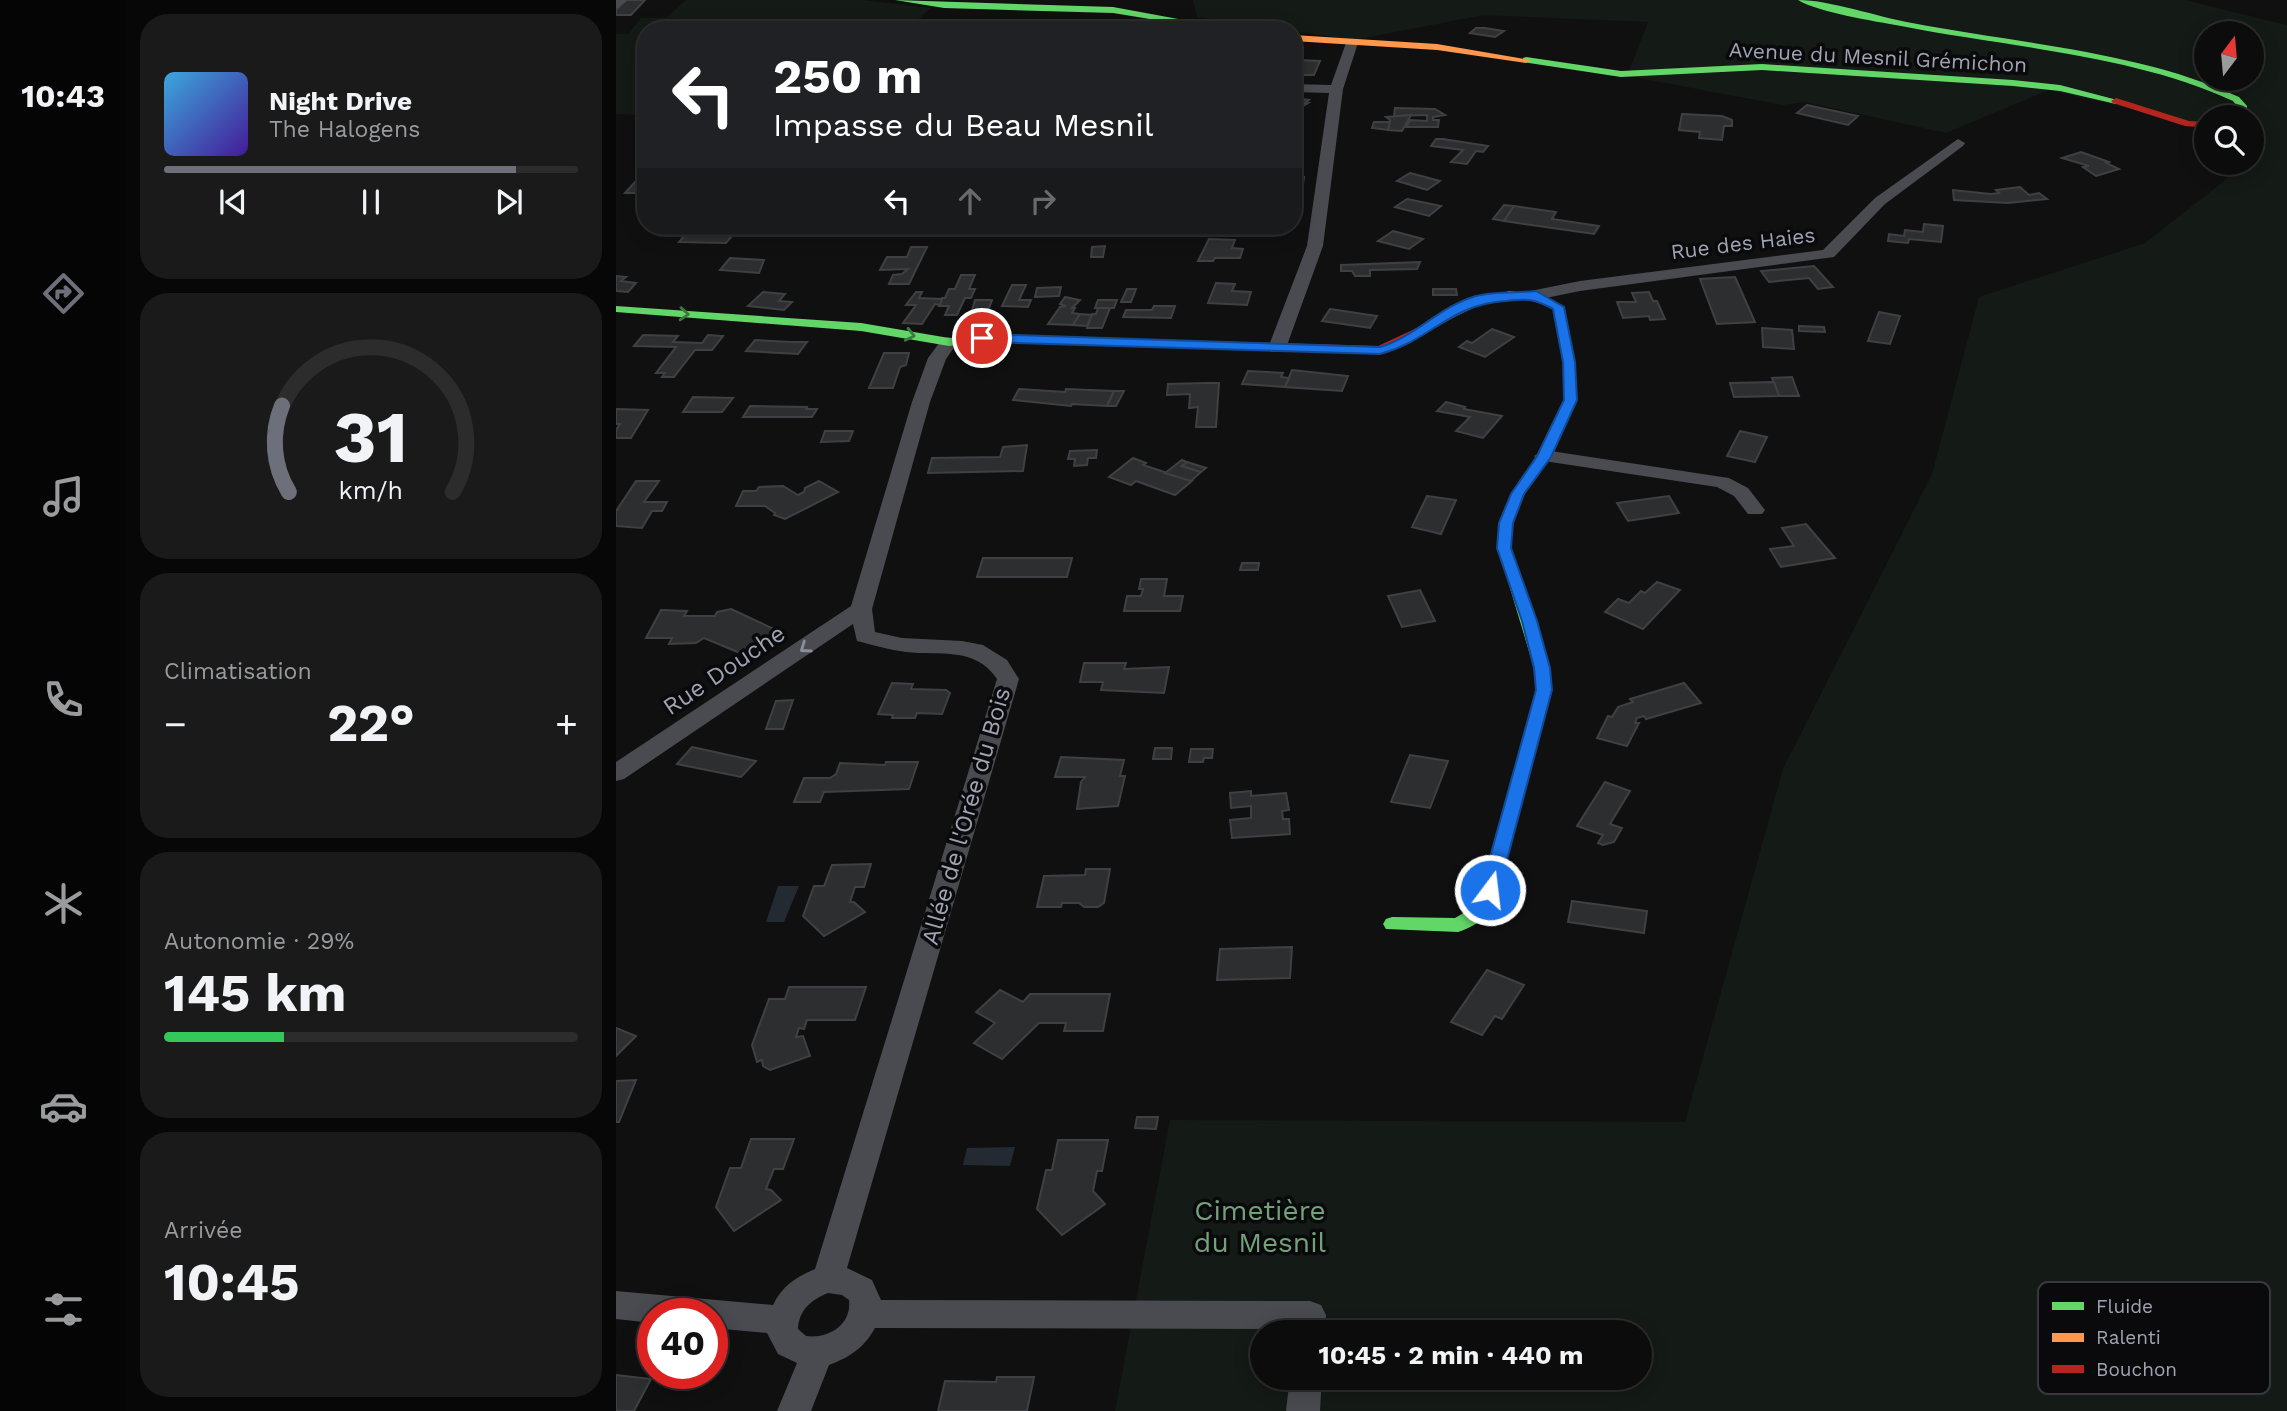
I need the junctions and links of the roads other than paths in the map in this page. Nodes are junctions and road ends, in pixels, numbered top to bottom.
1 (622, 0) edge
2 (898, 0) edge
3 (1802, 0) edge
4 (616, 5) edge
5 (1180, 21) edge
6 (1302, 39) edge
7 (1352, 43) junction
8 (1302, 88) edge
9 (1336, 89) junction
10 (2241, 105) edge
11 (2194, 124) edge
12 (1958, 143) dead end
13 (1536, 295) junction
14 (616, 309) edge
15 (949, 342) junction
16 (1277, 348) junction
17 (1544, 457) junction
18 (1755, 510) dead end
19 (861, 609) junction
20 (616, 773) edge
21 (1392, 924) dead end
22 (828, 1279) junction
23 (616, 1305) edge
24 (866, 1314) junction
25 (782, 1320) junction
26 (1310, 1320) edge
27 (817, 1353) junction
28 (1305, 1390) edge
29 (794, 1411) edge
30 (1303, 1411) edge

1 - 4 street
2 - 5 street
3 - 10 street, Avenue du Mesnil Grémichon
6 - 7 street, Avenue du Mesnil Grémichon
7 - 9 street
7 - 11 street, Avenue du Mesnil Grémichon
8 - 9 street
9 - 16 street
12 - 13 street, Rue des Haies
13 - 16 street
13 - 17 street
14 -> 15 street
15 - 16 street
15 - 19 street
17 - 18 street
17 - 21 street
19 -> 20 street, Rue Douche
19 - 22 street, Allée de l'Orée du Bois
22 - 24 street
22 - 25 street
23 - 25 street
24 - 26 street
24 - 27 street
25 - 27 street
27 - 29 street
28 - 30 street

